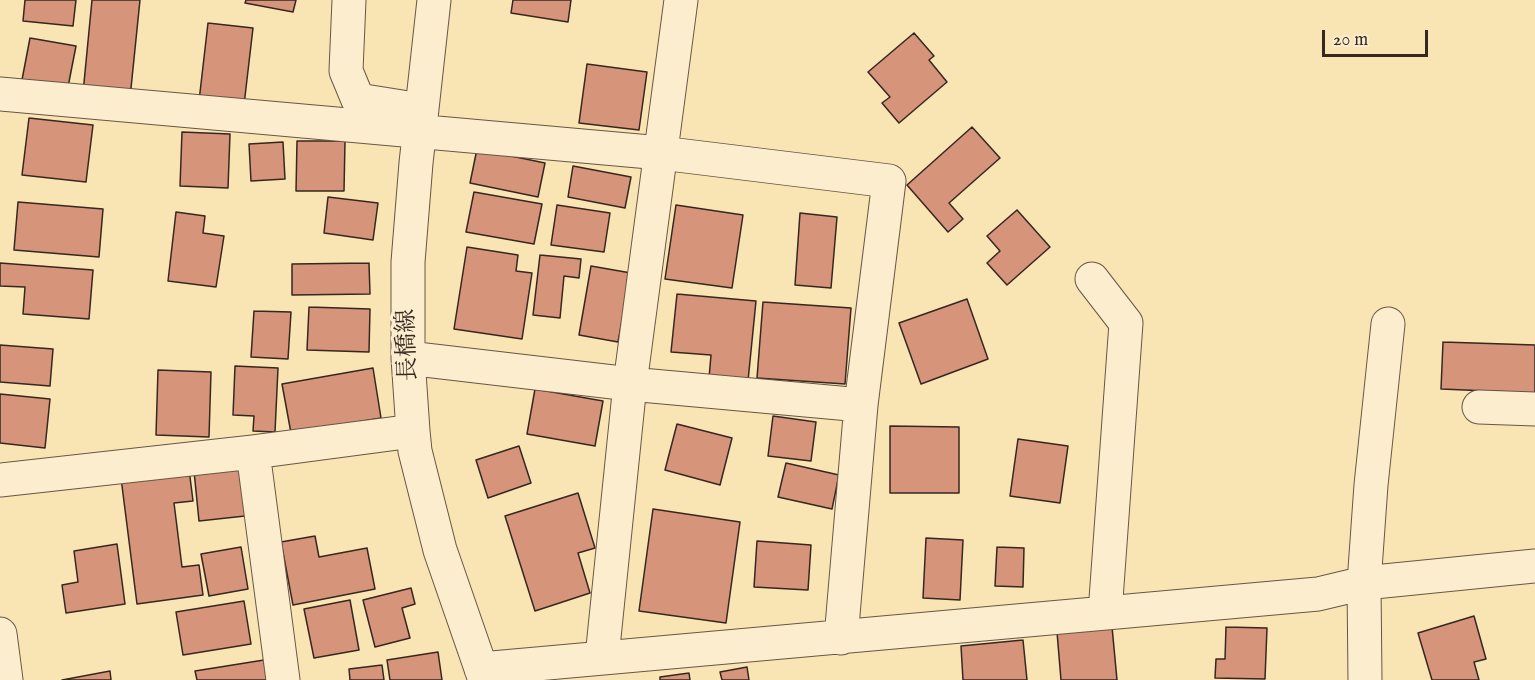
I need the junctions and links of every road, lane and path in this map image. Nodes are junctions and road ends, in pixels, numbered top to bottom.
1 (349, 0) edge
2 (434, 0) edge
3 (681, 0) edge
4 (0, 94) edge
5 (420, 120) junction
6 (662, 153) junction
7 (1092, 279) dead end
8 (1388, 324) dead end
9 (408, 358) junction
10 (630, 384) junction
11 (861, 405) junction
12 (1479, 407) dead end
13 (1535, 409) edge
14 (413, 430) junction
15 (253, 452) junction
16 (0, 480) edge
17 (1535, 566) edge
18 (1364, 582) junction
19 (1105, 613) junction
20 (0, 634) edge
21 (841, 638) junction
22 (622, 664) edge
23 (483, 675) edge
24 (6, 680) edge
25 (283, 680) edge
26 (1365, 680) edge

1 - 5 street
2 - 5 street, 長橋線
3 - 6 street
4 - 5 street
5 - 6 street
5 - 9 street, 長橋線
6 - 10 street
6 - 11 street
7 - 19 street
8 - 18 street
9 - 10 street
9 - 14 street, 長橋線
10 - 11 street
10 - 22 street
11 - 21 street
12 - 13 street
14 - 15 street
14 - 23 street, 長橋線
15 - 16 street
15 - 25 street
17 - 18 street
18 - 19 street
18 - 26 street
19 - 21 street
20 - 24 street
21 - 22 street
22 - 23 street

